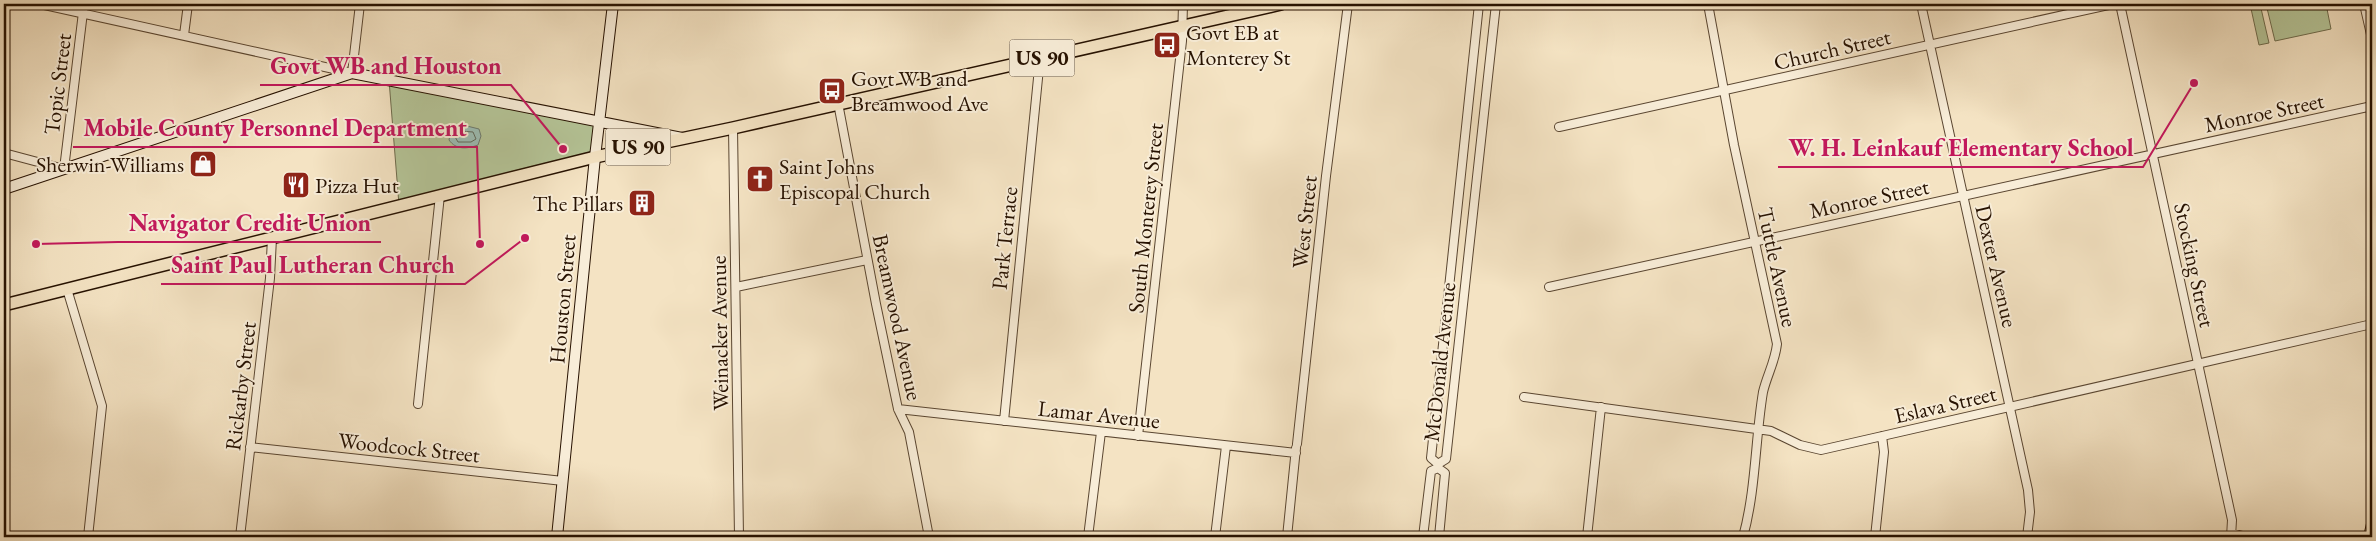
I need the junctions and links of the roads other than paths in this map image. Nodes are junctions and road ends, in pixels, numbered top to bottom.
1 (40, 4) edge
2 (84, 4) edge
3 (188, 4) edge
4 (360, 4) edge
5 (613, 4) edge
6 (1183, 4) edge
7 (1281, 4) edge
8 (1348, 4) edge
9 (1479, 4) edge
10 (1496, 4) edge
11 (1708, 4) edge
12 (1921, 4) edge
13 (2113, 4) edge
14 (2120, 4) edge
15 (2364, 4) edge
16 (83, 14) junction
17 (1182, 26) junction
18 (184, 35) junction
19 (2372, 39) edge
20 (1930, 45) junction
21 (1040, 58) junction
22 (352, 73) junction
23 (1724, 91) junction
24 (838, 104) junction
25 (2372, 106) edge
26 (600, 122) junction
27 (1559, 127) dead end
28 (733, 128) junction
29 (682, 138) junction
30 (4, 153) edge
31 (2153, 154) junction
32 (595, 157) junction
33 (64, 169) junction
34 (4, 189) edge
35 (440, 195) junction
36 (1963, 196) junction
37 (272, 238) junction
38 (1754, 241) junction
39 (867, 260) junction
40 (736, 287) junction
41 (1549, 287) dead end
42 (66, 290) junction
43 (4, 305) edge
44 (2372, 324) edge
45 (2199, 364) junction
46 (1524, 397) dead end
47 (418, 404) dead end
48 (1601, 407) junction
49 (2010, 408) junction
50 (898, 409) junction
51 (1004, 421) junction
52 (1758, 429) junction
53 (1101, 432) junction
54 (1138, 436) junction
55 (1882, 436) junction
56 (1226, 446) junction
57 (250, 447) junction
58 (1296, 448) junction
59 (563, 481) junction
60 (2372, 524) edge
61 (2231, 535) edge
62 (88, 537) edge
63 (240, 537) edge
64 (557, 537) edge
65 (739, 537) edge
66 (929, 537) edge
67 (1088, 537) edge
68 (1216, 537) edge
69 (1287, 537) edge
70 (1423, 537) edge
71 (1439, 537) edge
72 (1587, 537) edge
73 (1743, 537) edge
74 (1874, 537) edge
75 (2026, 537) edge
76 (2246, 537) edge
77 (2369, 537) edge

1 - 16 street
2 - 16 street, Topic Street
3 - 18 street
4 - 22 street
5 - 26 street, Houston Street
6 - 17 street, South Monterey Street
7 - 17 main road, US 90
8 - 58 street, West Street
9 - 10 street, McDonald Avenue
11 - 23 street, Tuttle Avenue
12 - 20 street, Dexter Avenue
13 - 20 street, Church Street
14 - 31 street, Stocking Street
15 - 19 street
16 - 18 street
16 - 33 street, Topic Street
17 - 21 main road, US 90
17 - 54 street, South Monterey Street
18 - 22 street
20 - 23 street, Church Street
20 - 36 street, Dexter Avenue
21 - 24 main road, US 90
21 - 51 street, Park Terrace
22 - 26 street
22 - 33 street
23 - 27 street, Church Street
23 - 38 street, Tuttle Avenue
24 - 28 main road, US 90
24 - 39 street, Breamwood Avenue
25 - 31 street, Monroe Street
26 - 29 street
26 - 32 street, Houston Street
28 - 29 main road, US 90
28 - 40 street, Weinacker Avenue
29 - 32 main road, US 90
30 - 33 street
31 - 36 street, Monroe Street
31 - 45 street, Stocking Street
32 - 35 main road, US 90
32 - 59 street, Houston Street
33 - 34 street
35 - 37 main road, US 90
35 - 47 street
36 - 38 street, Monroe Street
36 - 49 street, Dexter Avenue
37 - 42 main road, US 90
37 - 57 street, Rickarby Street
38 - 41 street, Monroe Street
38 - 52 street, Tuttle Avenue
39 - 40 street
39 - 50 street, Breamwood Avenue
40 - 65 street, Weinacker Avenue
42 - 43 main road, US 90
42 - 62 street
44 - 45 street, Eslava Street
45 - 49 street, Eslava Street
45 - 61 street, Stocking Street
46 - 48 street, Eslava Street
48 - 52 street, Eslava Street
48 - 72 street
49 - 55 street, Eslava Street
49 - 75 street, Dexter Avenue
50 - 51 street, Lamar Avenue
50 - 66 street, Breamwood Avenue
51 - 53 street, Lamar Avenue
52 - 55 street, Eslava Street
52 - 73 street, Tuttle Avenue
53 - 54 street, Lamar Avenue
53 - 67 street
54 - 56 street, Lamar Avenue
55 - 74 street
56 - 58 street, Lamar Avenue
56 - 68 street
57 - 59 street, Woodcock Street
57 - 63 street, Rickarby Street
58 - 69 street, West Street
59 - 64 street, Houston Street
60 - 77 street
61 - 76 street
70 - 71 street, McDonald Avenue

